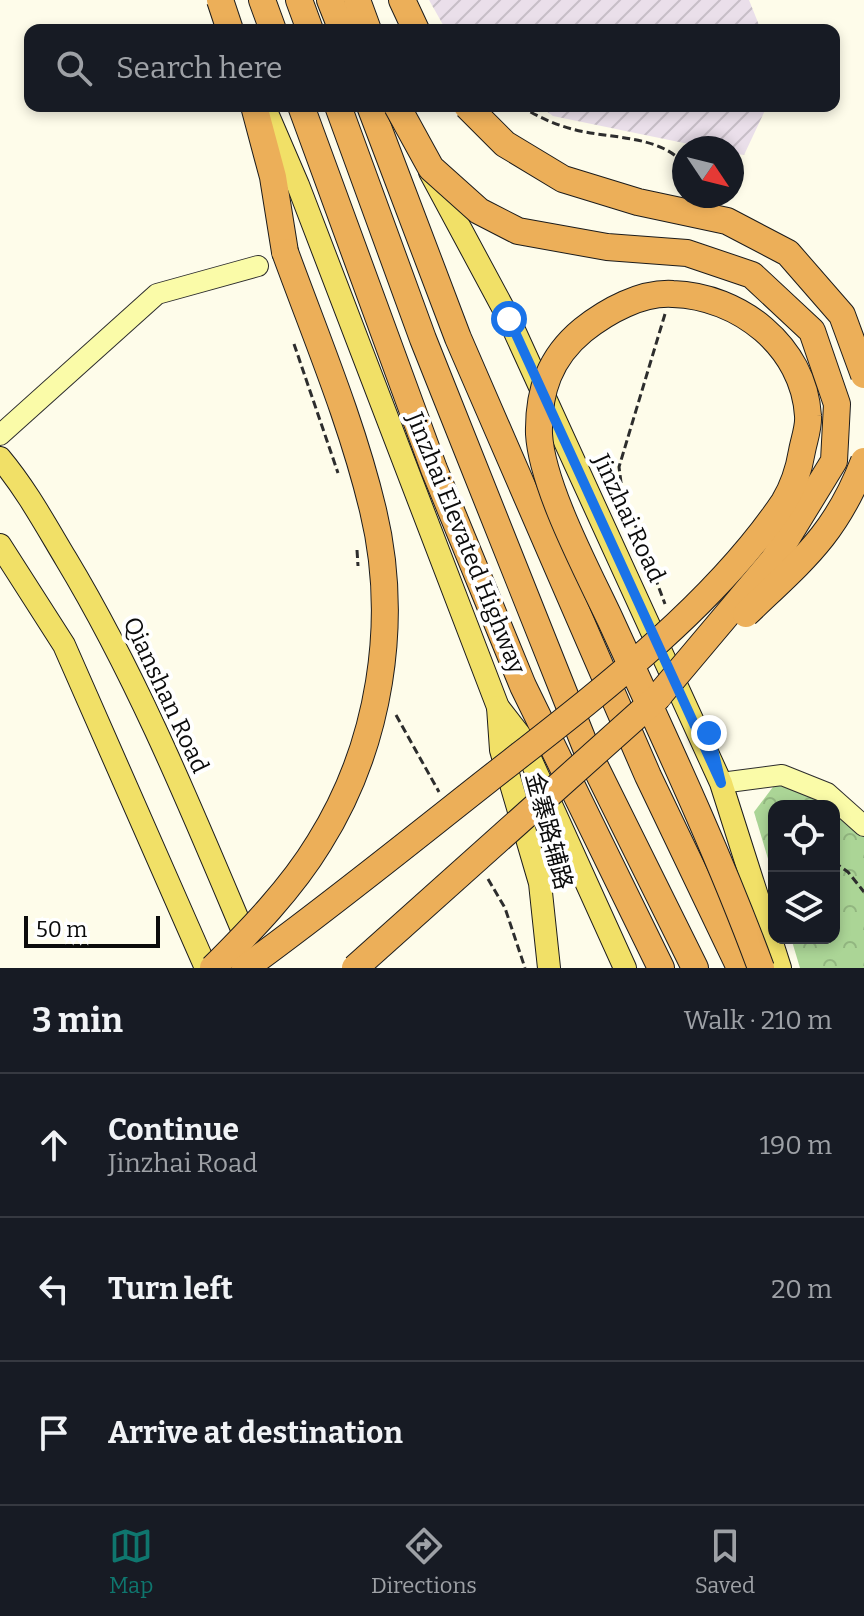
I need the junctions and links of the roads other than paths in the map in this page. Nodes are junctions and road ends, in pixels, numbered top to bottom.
1 (219, 0) edge
2 (262, 0) edge
3 (299, 0) edge
4 (330, 0) edge
5 (354, 0) edge
6 (402, 0) edge
7 (229, 24) edge
8 (271, 24) edge
9 (308, 24) edge
10 (340, 24) edge
11 (363, 24) edge
12 (413, 24) edge
13 (256, 112) edge
14 (267, 112) edge
15 (303, 112) edge
16 (340, 112) edge
17 (372, 112) edge
18 (399, 112) edge
19 (399, 112) edge
20 (473, 112) edge
21 (258, 266) dead end
22 (864, 375) edge
23 (0, 435) edge
24 (0, 458) edge
25 (864, 461) edge
26 (0, 545) edge
27 (656, 699) junction
28 (498, 707) junction
29 (721, 783) junction
30 (864, 826) edge
31 (206, 968) edge
32 (213, 968) edge
33 (245, 968) edge
34 (258, 968) edge
35 (355, 968) edge
36 (549, 968) edge
37 (625, 968) edge
38 (661, 968) edge
39 (695, 968) edge
40 (740, 968) edge
41 (761, 968) edge
42 (780, 968) edge

1 - 7 highway, bridge
2 - 8 highway
3 - 9 highway
4 - 10 highway
5 - 11 highway
6 - 12 highway
13 - 32 highway, bridge
14 - 28 main road
15 - 38 highway, Jinzhai Elevated Highway, bridge
16 - 39 highway, Jinzhai Elevated Highway, bridge
17 - 40 highway, bridge
18 - 27 highway, bridge
19 - 29 main road, Jinzhai Road
20 - 22 highway, bridge
21 - 23 street
24 - 34 main road, Qianshan Road
25 - 27 highway, bridge
26 - 31 main road
27 - 35 highway, bridge
28 - 36 main road, 金寨路辅路
28 - 37 main road
29 - 30 street
29 - 42 main road, Jinzhai Road
33 - 41 highway, bridge

